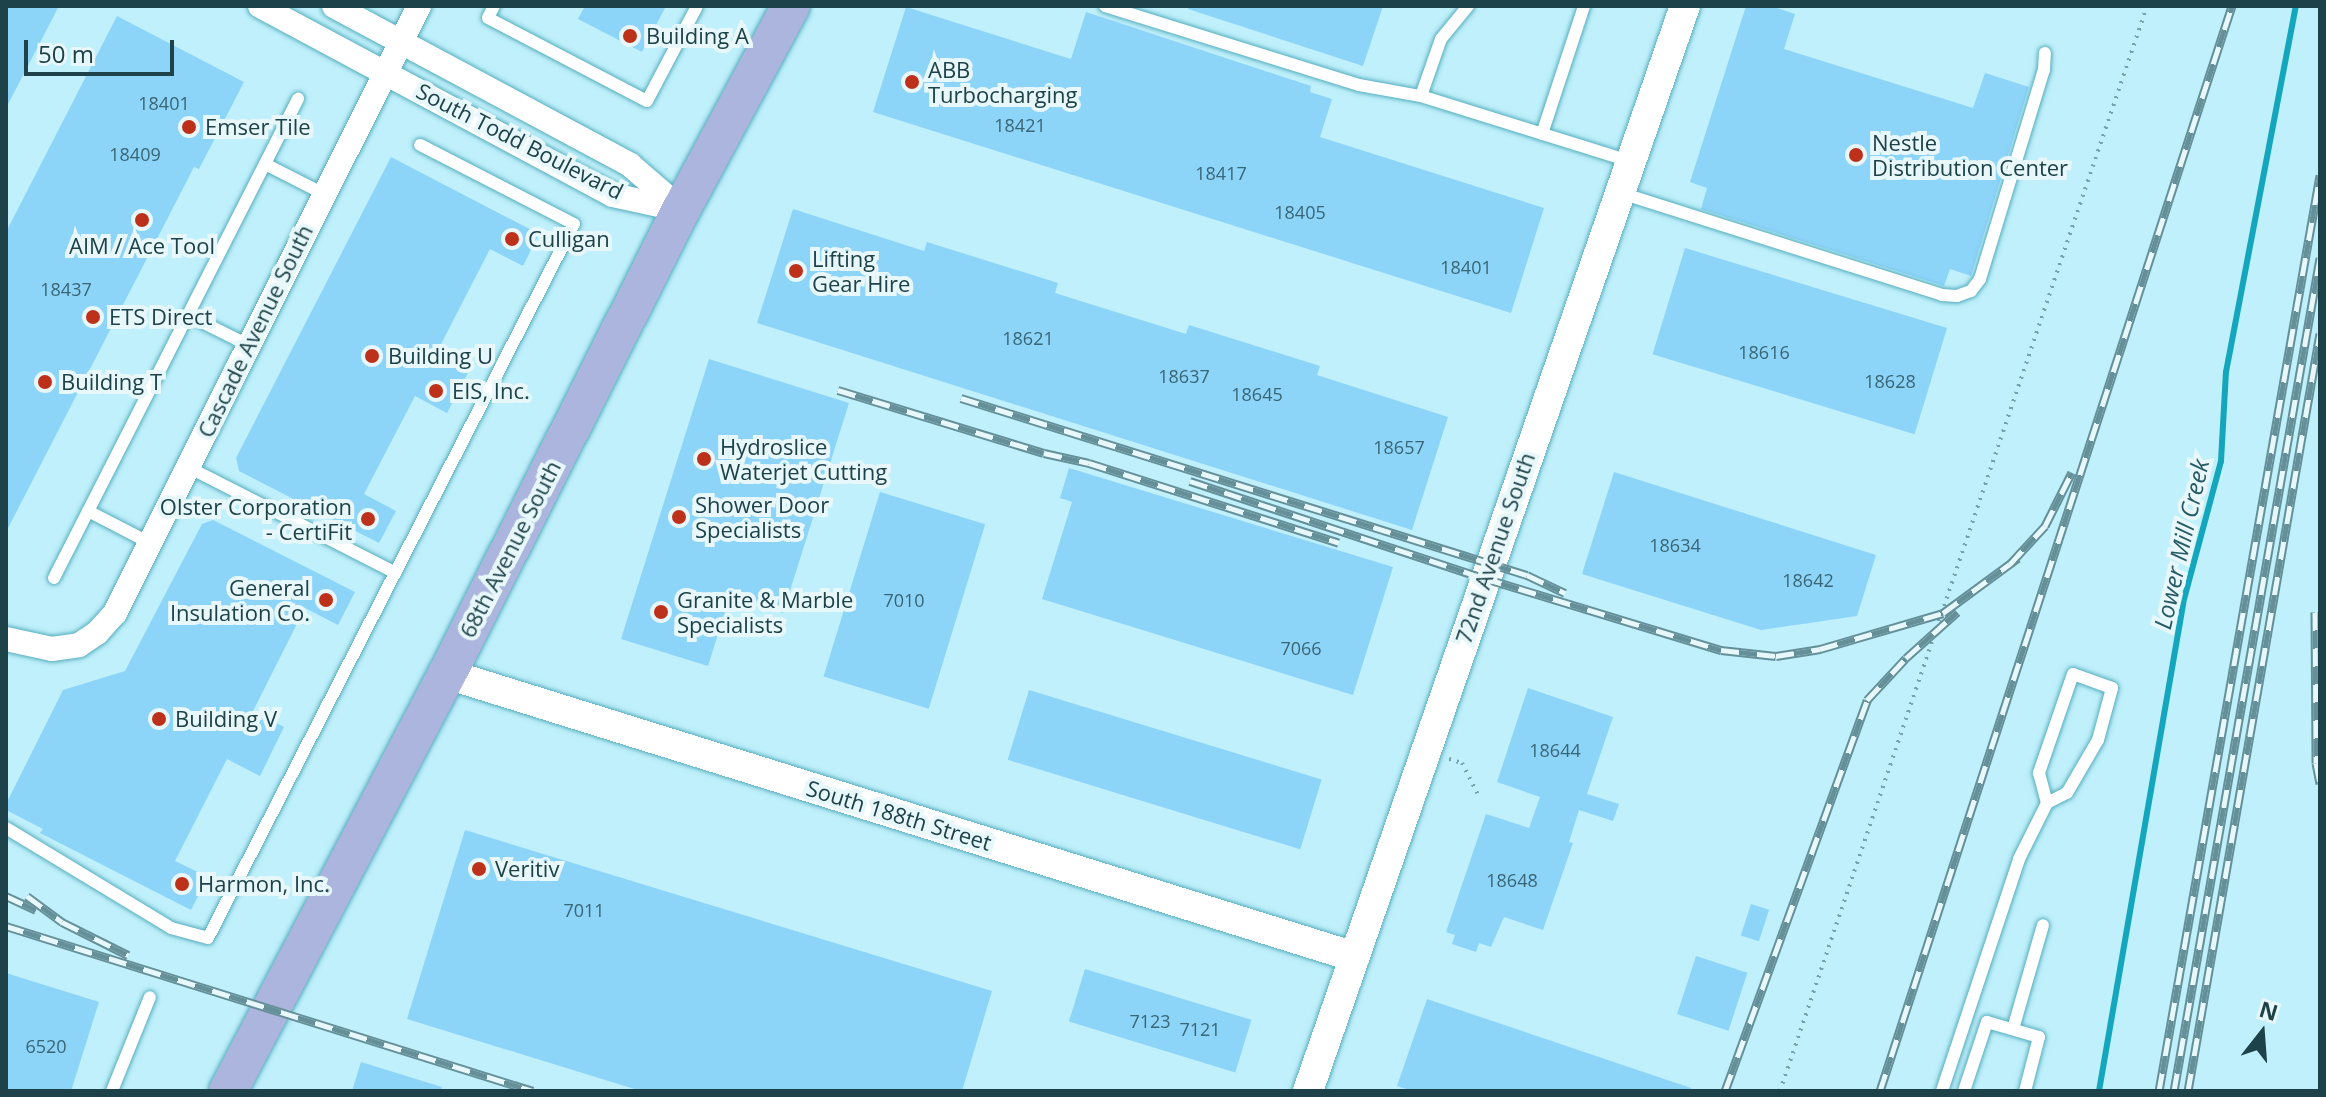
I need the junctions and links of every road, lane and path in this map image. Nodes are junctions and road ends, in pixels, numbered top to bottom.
1 (260, 6) edge
2 (334, 6) edge
3 (419, 6) edge
4 (494, 6) edge
5 (697, 6) edge
6 (791, 6) edge
7 (1105, 6) edge
8 (1468, 6) edge
9 (1584, 6) edge
10 (1685, 6) edge
11 (2147, 6) edge
12 (401, 41) junction
13 (2045, 53) dead end
14 (385, 72) junction
15 (1421, 96) junction
16 (298, 99) dead end
17 (1542, 134) junction
18 (420, 145) dead end
19 (1630, 161) junction
20 (265, 164) junction
21 (1619, 193) junction
22 (324, 194) junction
23 (681, 210) junction
24 (188, 315) junction
25 (248, 345) junction
26 (188, 467) junction
27 (88, 511) junction
28 (150, 543) junction
29 (396, 573) junction
30 (54, 578) dead end
31 (6, 639) edge
32 (447, 674) junction
33 (1424, 751) junction
34 (1477, 793) dead end
35 (2047, 803) junction
36 (6, 828) edge
37 (2043, 925) dead end
38 (1352, 956) junction
39 (150, 997) dead end
40 (2013, 1029) junction
41 (112, 1091) edge
42 (228, 1091) edge
43 (1308, 1091) edge
44 (1780, 1091) edge
45 (1942, 1091) edge
46 (1964, 1091) edge
47 (2025, 1091) edge

1 - 14 street, South Todd Boulevard
2 - 12 street, South Todd Boulevard
3 - 12 street, Cascade Avenue South
4 - 5 lane
6 - 23 main road, 68th Avenue South
7 - 15 lane
8 - 15 lane
9 - 17 lane
10 - 19 street, 72nd Avenue South
11 - 44 path
12 - 14 street, Cascade Avenue South
12 - 23 street, South Todd Boulevard
13 - 21 lane
14 - 22 street, Cascade Avenue South
14 - 23 street, South Todd Boulevard
15 - 17 lane
16 - 20 lane
17 - 19 lane
18 - 29 lane
19 - 21 street, 72nd Avenue South
20 - 22 lane
20 - 24 lane
21 - 33 street, 72nd Avenue South
22 - 25 street, Cascade Avenue South
23 - 32 main road, 68th Avenue South
24 - 25 lane
24 - 27 lane
25 - 26 street, Cascade Avenue South
26 - 28 street, Cascade Avenue South
26 - 29 lane
27 - 28 lane
27 - 30 lane
28 - 31 street, Cascade Avenue South
29 - 36 lane
32 - 38 street, South 188th Street
32 - 42 main road, 68th Avenue South
33 - 34 path
33 - 38 street, 72nd Avenue South
35 - 35 lane
35 - 45 lane
37 - 40 lane
38 - 43 street, 72nd Avenue South
39 - 41 lane
40 - 46 lane
40 - 47 lane

